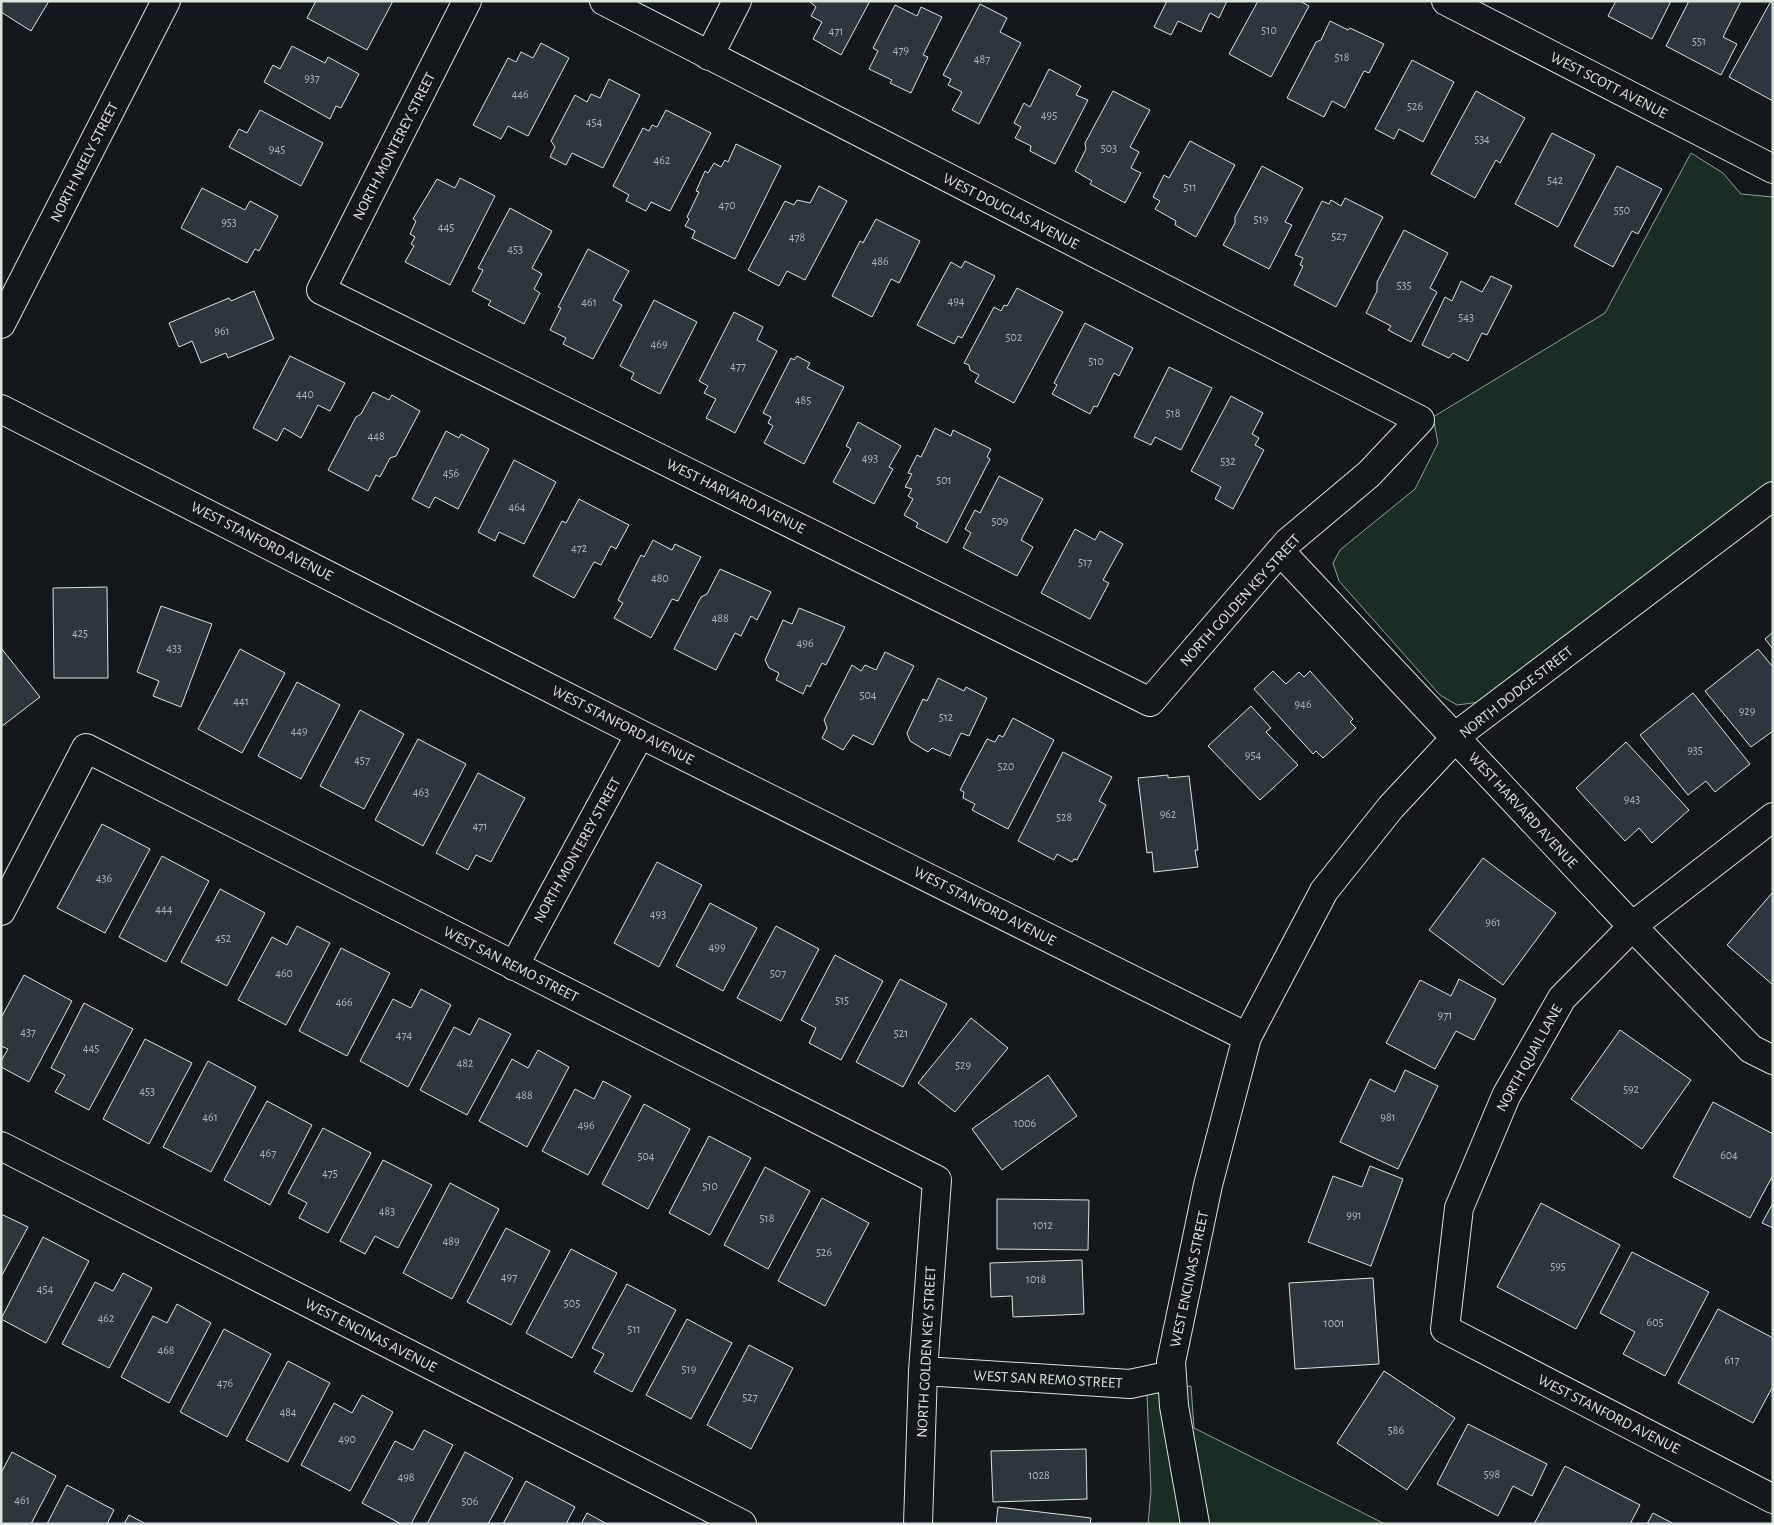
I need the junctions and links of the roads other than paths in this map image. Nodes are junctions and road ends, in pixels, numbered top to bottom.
1 (166, 1) edge
2 (467, 1) edge
3 (604, 1) edge
4 (737, 1) edge
5 (1446, 1) edge
6 (709, 56) junction
7 (1773, 169) edge
8 (321, 290) joint
9 (1, 324) edge
10 (1, 409) edge
11 (1420, 420) joint
12 (1773, 496) edge
13 (1280, 551) junction
14 (1150, 702) joint
15 (640, 734) junction
16 (1456, 738) junction
17 (1773, 817) edge
18 (1, 911) edge
19 (1632, 926) junction
20 (514, 966) junction
21 (1247, 1037) junction
22 (1773, 1060) edge
23 (1, 1146) edge
24 (937, 1180) joint
25 (1445, 1329) joint
26 (923, 1371) junction
27 (1172, 1375) junction
28 (1773, 1499) edge
29 (742, 1524) edge
30 (918, 1524) edge
31 (1196, 1524) edge

1 - 9 street, NORTH NEELY STREET
2 - 8 street, NORTH MONTEREY STREET
3 - 6 street, WEST DOUGLAS AVENUE
4 - 6 street
5 - 7 street, WEST SCOTT AVENUE
6 - 11 street, WEST DOUGLAS AVENUE
8 - 14 street, WEST HARVARD AVENUE
10 - 15 street, WEST STANFORD AVENUE
11 - 13 street, NORTH GOLDEN KEY STREET
12 - 16 street, NORTH DODGE STREET
13 - 14 street, NORTH GOLDEN KEY STREET
13 - 16 street, WEST HARVARD AVENUE
15 - 20 street, NORTH MONTEREY STREET
15 - 21 street, WEST STANFORD AVENUE
16 - 19 street, WEST HARVARD AVENUE
16 - 21 street, NORTH DODGE STREET
17 - 19 street, NORTH QUAIL LANE
18 - 20 street, WEST SAN REMO STREET
19 - 22 street, WEST HARVARD AVENUE
19 - 25 street, NORTH QUAIL LANE
20 - 24 street, WEST SAN REMO STREET
21 - 27 street, WEST ENCINAS STREET
23 - 29 street, WEST ENCINAS AVENUE
24 - 26 street, NORTH GOLDEN KEY STREET
25 - 28 street, WEST STANFORD AVENUE
26 - 27 street, WEST SAN REMO STREET
26 - 30 street, NORTH GOLDEN KEY STREET
27 - 31 street, WEST ENCINAS STREET

